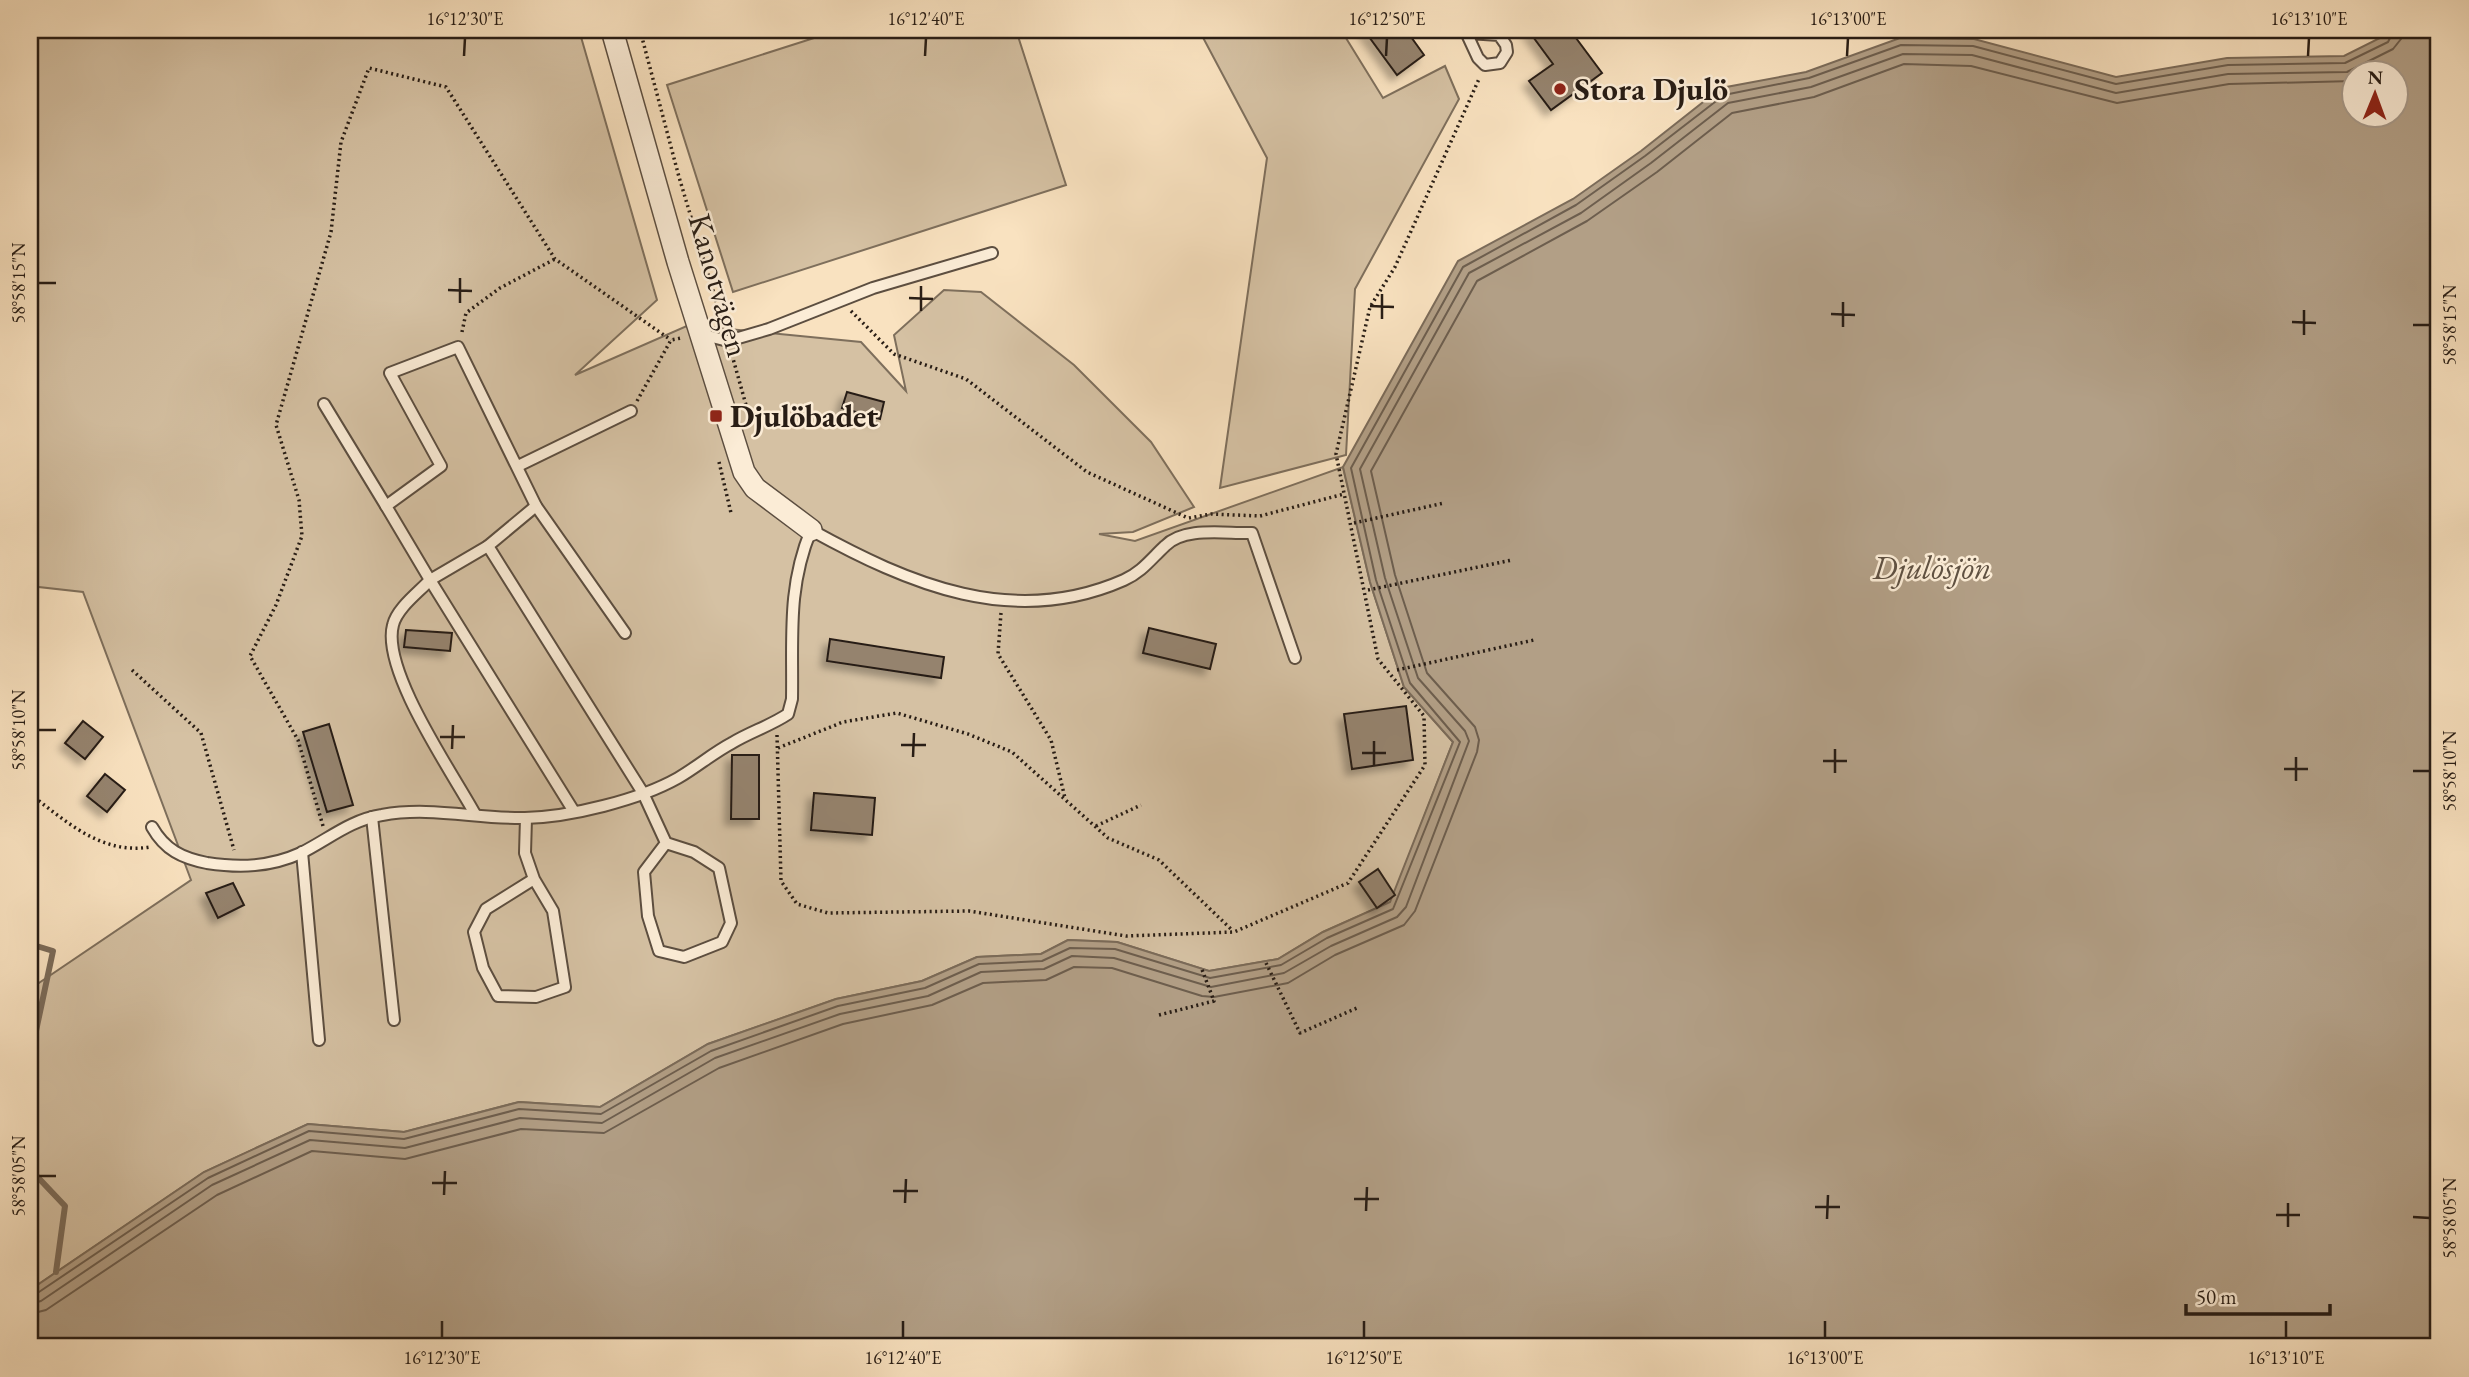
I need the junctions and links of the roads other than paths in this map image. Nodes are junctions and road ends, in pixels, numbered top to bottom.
1 (612, 30) edge
2 (1599, 30) edge
3 (1620, 30) edge
4 (1469, 31) edge
5 (992, 253) dead end
6 (700, 334) junction
7 (324, 404) dead end
8 (631, 411) road end
9 (517, 467) junction
10 (386, 506) junction
11 (536, 506) junction
12 (811, 530) junction
13 (488, 546) junction
14 (430, 580) junction
15 (625, 633) dead end
16 (1295, 658) dead end
17 (643, 793) junction
18 (573, 810) junction
19 (475, 814) junction
20 (372, 817) junction
21 (526, 818) junction
22 (152, 827) dead end
23 (666, 844) junction
24 (302, 852) junction
25 (534, 879) junction
26 (394, 1020) dead end
27 (319, 1040) dead end

1 - 6 street, Kanotvägen
2 - 3 lane
4 - 4 lane
5 - 6 lane
6 - 12 street, Kanotvägen
7 - 10 lane
8 - 9 lane
9 - 10 lane
9 - 11 lane
10 - 14 lane
11 - 13 lane
11 - 15 lane
12 - 16 lane
12 - 17 lane
13 - 14 lane
13 - 17 lane
14 - 18 lane
14 - 19 lane
17 - 18 lane
17 - 23 lane
18 - 21 lane
19 - 20 lane
19 - 21 lane
20 - 24 lane
20 - 26 lane
21 - 25 lane
22 - 24 lane
23 - 23 lane
24 - 27 lane
25 - 25 lane

